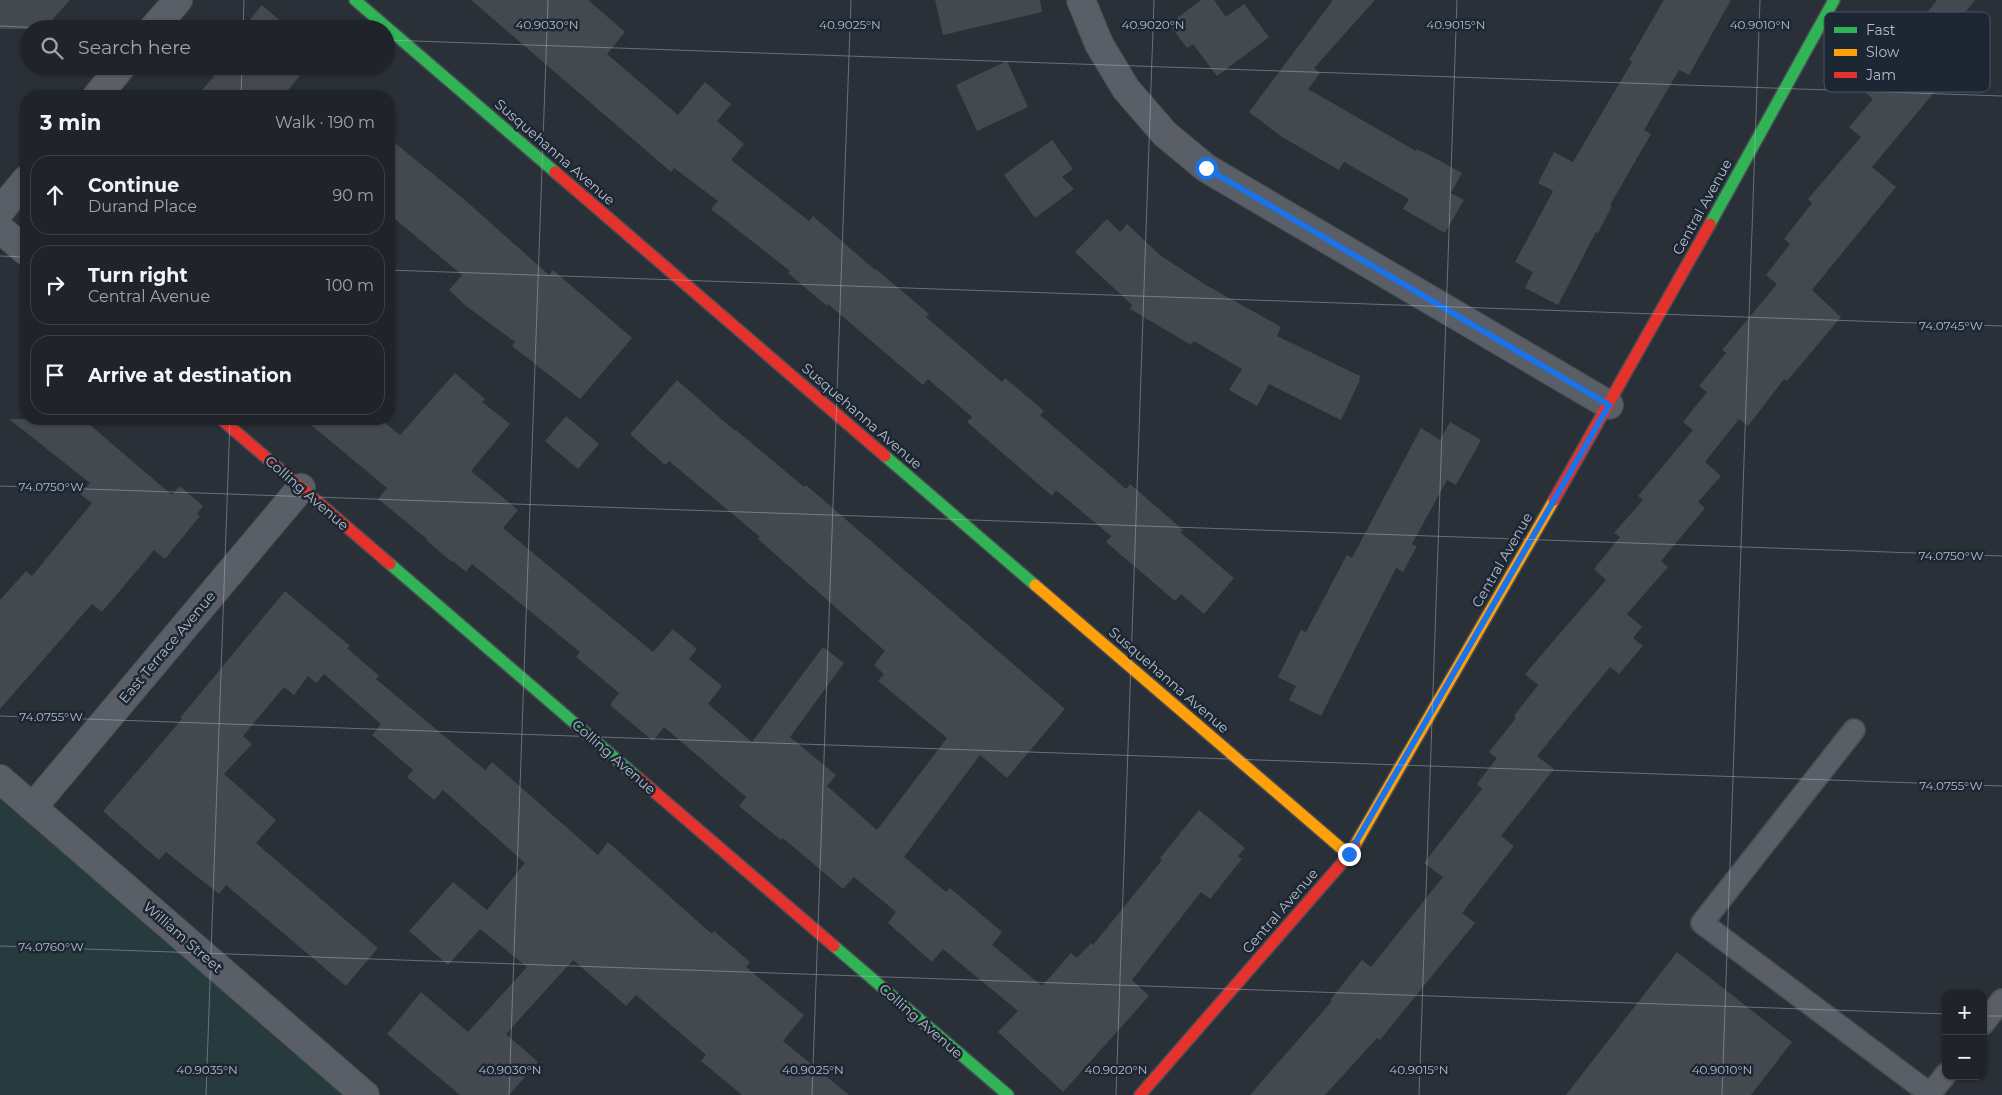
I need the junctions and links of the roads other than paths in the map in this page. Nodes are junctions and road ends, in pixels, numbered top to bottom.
1 (178, 0) edge
2 (355, 0) edge
3 (1082, 0) edge
4 (1834, 0) edge
5 (1827, 12) edge
6 (1824, 18) edge
7 (161, 20) edge
8 (378, 20) edge
9 (395, 34) edge
10 (114, 75) edge
11 (101, 90) edge
12 (20, 187) edge
13 (0, 211) edge
14 (0, 229) edge
15 (20, 246) edge
16 (1609, 405) junction
17 (228, 425) edge
18 (301, 488) junction
19 (1854, 730) dead end
20 (0, 779) edge
21 (33, 807) junction
22 (1349, 854) junction
23 (2002, 1000) edge
24 (1987, 1019) edge
25 (1942, 1079) edge
26 (365, 1095) edge
27 (1008, 1095) edge
28 (1140, 1095) edge

1 - 7 street
2 - 8 street, Susquehanna Avenue
3 - 16 street
4 - 5 street, Central Avenue
6 - 16 street, Central Avenue
9 - 22 street, Susquehanna Avenue
10 - 11 street
12 - 13 street
14 - 15 street
16 - 22 street, Central Avenue
17 - 18 street, Colling Avenue
18 - 21 street, East Terrace Avenue
18 - 27 street, Colling Avenue
19 - 25 lane
20 - 21 street, William Street
21 - 26 street, William Street
22 - 28 street, Central Avenue
23 - 24 lane

